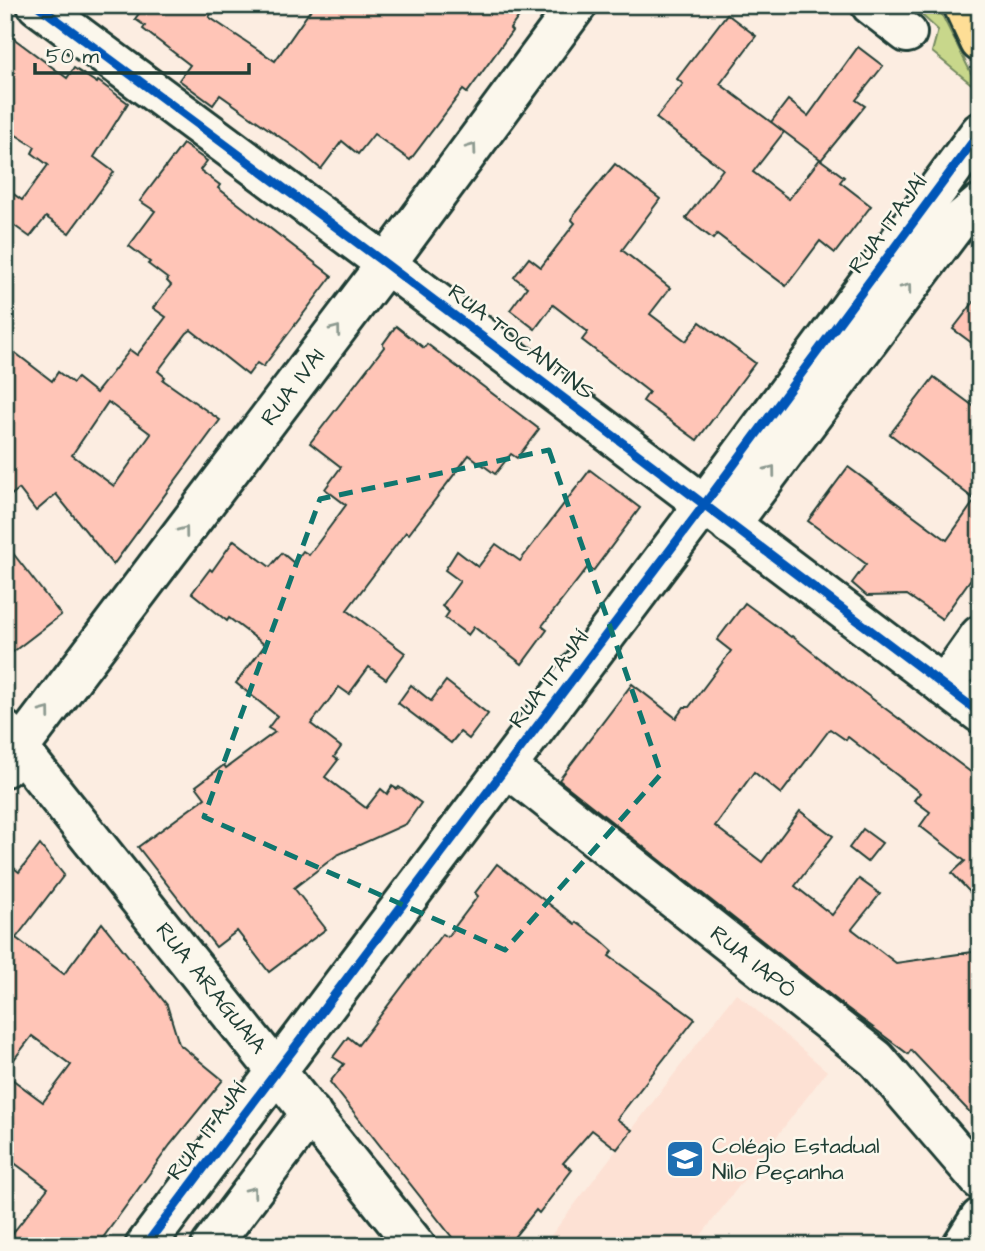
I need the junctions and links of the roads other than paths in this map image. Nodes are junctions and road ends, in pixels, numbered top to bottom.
1 (37, 5) edge
2 (577, 5) edge
3 (871, 5) edge
4 (963, 5) edge
5 (906, 33) dead end
6 (980, 42) edge
7 (980, 132) edge
8 (980, 204) edge
9 (386, 264) junction
10 (717, 515) junction
11 (980, 635) edge
12 (944, 686) junction
13 (980, 713) edge
14 (10, 749) edge
15 (507, 767) junction
16 (277, 1070) junction
17 (311, 1113) junction
18 (980, 1180) edge
19 (980, 1218) edge
20 (145, 1246) edge
21 (211, 1246) edge
22 (416, 1246) edge
23 (962, 1246) edge

1 - 9 street, RUA TOCANTINS
9 -> 2 street, RUA IVAI
3 - 5 street
4 - 6 main road
7 - 10 street, RUA ITAJAÍ
10 -> 8 street, RUA ITAJAÍ
9 - 10 street, RUA TOCANTINS
14 -> 9 street, RUA IVAI
10 - 12 street, RUA TOCANTINS
10 - 15 street, RUA ITAJAÍ
11 - 12 street
12 - 13 street, RUA TOCANTINS
14 - 16 street, RUA ARAGUAIA
15 - 16 street, RUA ITAJAÍ
15 - 18 street, RUA IAPÓ
16 - 17 street, RUA ARAGUAIA
16 - 20 street, RUA ITAJAÍ
21 -> 17 street
17 - 22 street, RUA ARAGUAIA
19 - 23 street

